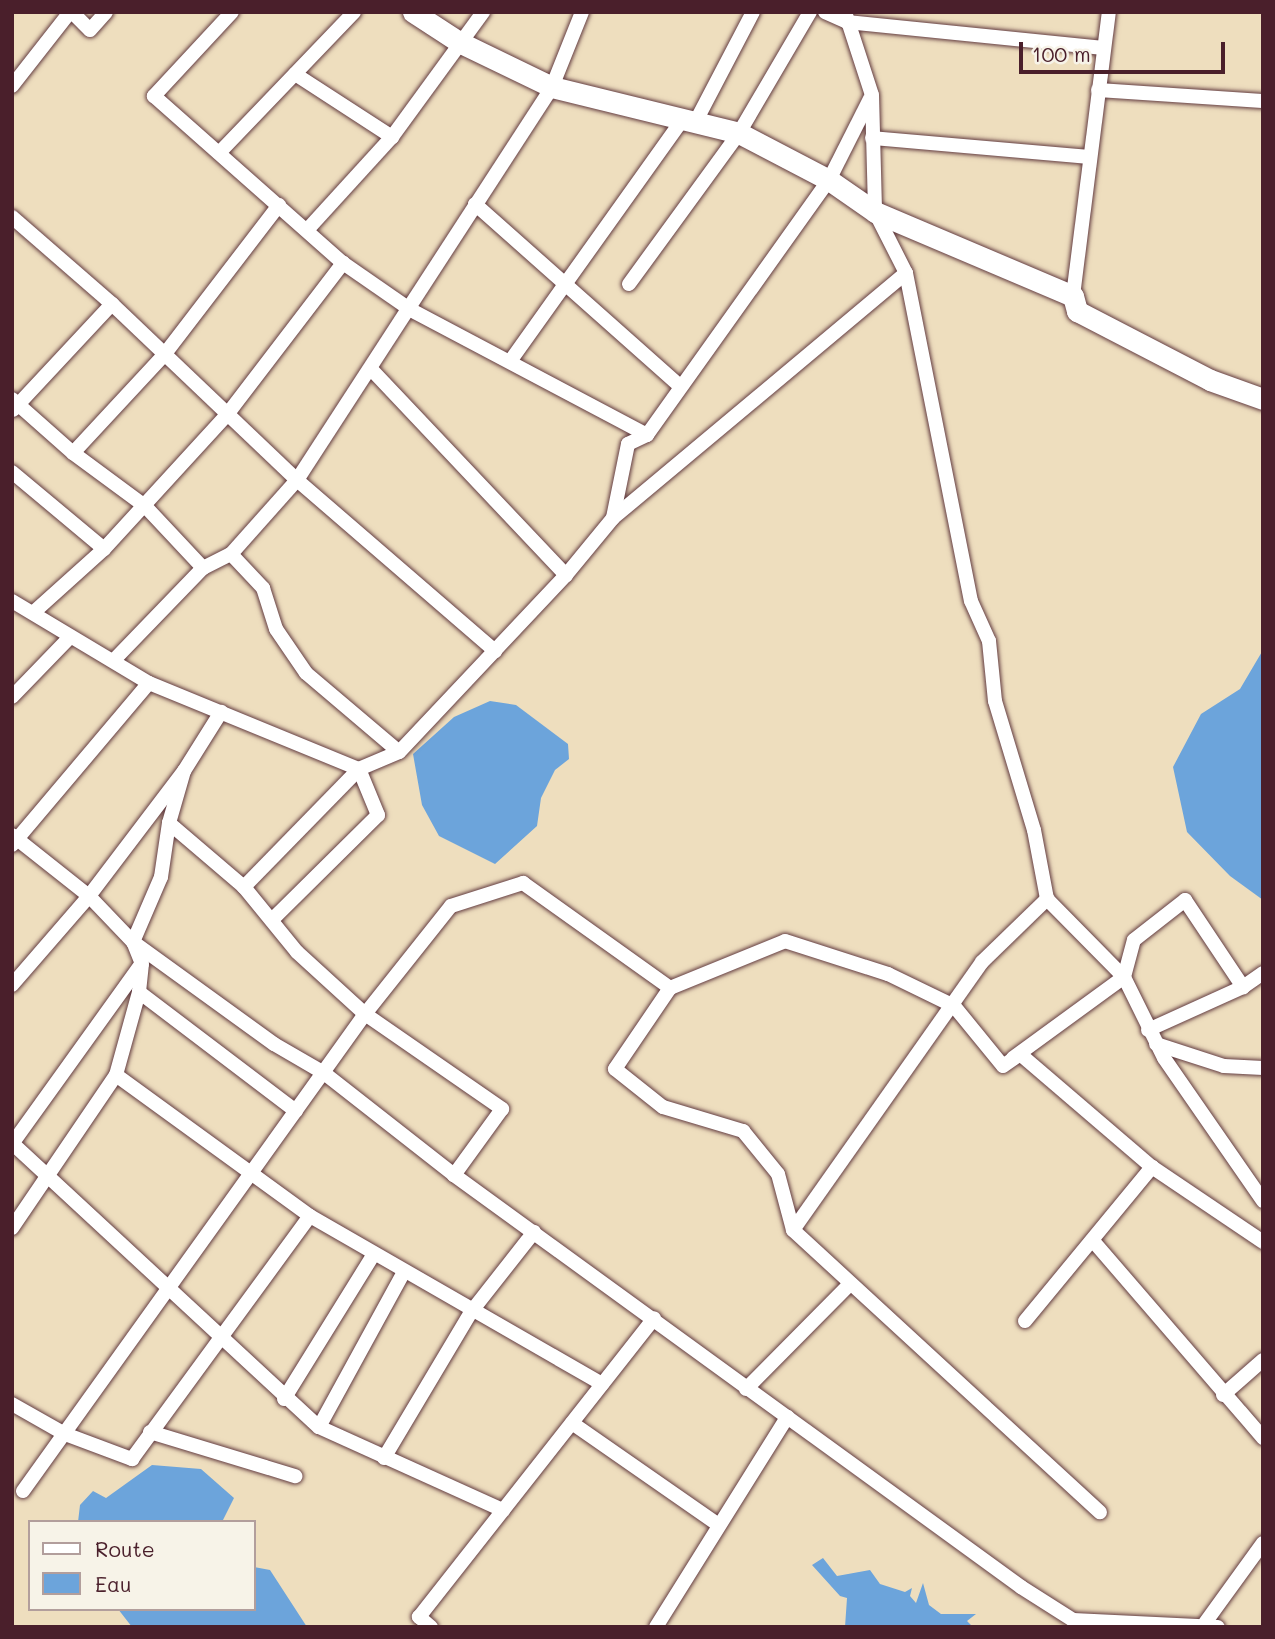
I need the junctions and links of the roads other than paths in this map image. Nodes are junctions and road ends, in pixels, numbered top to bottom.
1 (71, 12) edge
2 (106, 12) edge
3 (233, 12) edge
4 (354, 12) edge
5 (413, 12) edge
6 (484, 12) edge
7 (582, 12) edge
8 (753, 12) edge
9 (810, 12) edge
10 (825, 12) edge
11 (1109, 12) edge
12 (846, 17) edge
13 (459, 42) junction
14 (1104, 48) junction
15 (295, 74) junction
16 (12, 86) edge
17 (552, 87) junction
18 (1098, 90) junction
19 (872, 95) junction
20 (1263, 101) edge
21 (689, 121) junction
22 (739, 133) junction
23 (392, 137) junction
24 (872, 138) junction
25 (219, 153) junction
26 (1088, 157) junction
27 (829, 180) junction
28 (475, 204) junction
29 (279, 205) junction
30 (875, 212) junction
31 (12, 217) edge
32 (307, 230) junction
33 (343, 263) junction
34 (906, 273) junction
35 (629, 284) dead end
36 (565, 288) junction
37 (1073, 296) junction
38 (113, 304) junction
39 (411, 310) junction
40 (164, 355) junction
41 (511, 360) junction
42 (371, 369) junction
43 (680, 386) junction
44 (1263, 399) edge
45 (14, 405) edge
46 (226, 415) junction
47 (647, 435) junction
48 (73, 453) junction
49 (12, 472) edge
50 (297, 480) junction
51 (145, 506) junction
52 (613, 518) junction
53 (104, 549) junction
54 (231, 554) junction
55 (203, 568) junction
56 (566, 575) junction
57 (12, 601) edge
58 (34, 612) junction
59 (70, 637) junction
60 (495, 651) junction
61 (115, 659) junction
62 (149, 683) junction
63 (12, 697) edge
64 (221, 712) junction
65 (399, 752) junction
66 (359, 769) junction
67 (184, 771) junction
68 (169, 823) junction
69 (14, 840) edge
70 (244, 887) junction
71 (89, 895) junction
72 (1047, 899) junction
73 (272, 920) junction
74 (132, 942) junction
75 (142, 964) junction
76 (1263, 974) edge
77 (1124, 977) junction
78 (12, 985) edge
79 (1243, 987) junction
80 (670, 988) junction
81 (139, 992) junction
82 (954, 1006) junction
83 (365, 1014) junction
84 (1148, 1030) junction
85 (1156, 1044) junction
86 (1003, 1066) junction
87 (1263, 1068) edge
88 (324, 1073) junction
89 (116, 1075) junction
90 (296, 1111) junction
91 (12, 1143) edge
92 (1152, 1167) junction
93 (252, 1170) junction
94 (47, 1174) junction
95 (454, 1175) junction
96 (1263, 1201) edge
97 (310, 1216) junction
98 (12, 1228) edge
99 (793, 1230) junction
100 (534, 1232) junction
101 (1094, 1242) junction
102 (1263, 1242) edge
103 (374, 1254) junction
104 (404, 1272) junction
105 (849, 1285) junction
106 (167, 1288) junction
107 (471, 1312) junction
108 (654, 1318) junction
109 (1024, 1321) dead end
110 (220, 1337) junction
111 (1263, 1360) edge
112 (602, 1384) junction
113 (746, 1389) junction
114 (1223, 1395) junction
115 (284, 1399) junction
116 (12, 1404) edge
117 (787, 1417) junction
118 (572, 1423) junction
119 (319, 1427) junction
120 (150, 1432) junction
121 (65, 1434) junction
122 (1263, 1438) edge
123 (384, 1458) junction
124 (295, 1476) dead end
125 (23, 1491) dead end
126 (503, 1510) junction
127 (1100, 1512) dead end
128 (719, 1525) junction
129 (1263, 1543) edge
130 (1211, 1625) edge
131 (431, 1627) edge
132 (656, 1627) edge

1 - 2 street
1 - 16 street
3 - 25 street
4 - 15 street
5 - 13 street
6 - 13 street
7 - 17 street
8 - 21 street
9 - 22 street
10 - 12 street
11 - 14 street
12 - 14 street
12 - 19 street
13 - 17 street
13 - 23 street
14 - 18 street
15 - 23 street
15 - 25 street
17 - 21 street
17 - 28 street
18 - 20 street
18 - 26 street
19 - 24 street
19 - 27 street
21 - 22 street
21 - 36 street
22 - 27 street
22 - 35 street
23 - 32 street
24 - 26 street
24 - 30 street
25 - 29 street
26 - 37 street
27 - 30 street
27 - 43 street
28 - 36 street
28 - 39 street
29 - 32 street
29 - 40 street
30 - 34 street
30 - 37 street
31 - 38 street
32 - 33 street
33 - 39 street
33 - 46 street
34 - 52 street
34 - 72 street
36 - 41 street
36 - 43 street
37 - 44 street
38 - 40 street
38 - 45 street
39 - 41 street
39 - 42 street
40 - 46 street
40 - 48 street
41 - 47 street
42 - 50 street
42 - 56 street
43 - 47 street
45 - 48 street
46 - 50 street
46 - 51 street
47 - 52 street
48 - 51 street
49 - 53 street
50 - 54 street
50 - 60 street
51 - 53 street
51 - 55 street
52 - 56 street
53 - 58 street
54 - 55 street
54 - 65 street
55 - 61 street
56 - 60 street
57 - 58 street
58 - 59 street
59 - 61 street
59 - 63 street
60 - 65 street
61 - 62 street
62 - 64 street
62 - 69 street
64 - 66 street
64 - 67 street
65 - 66 street
66 - 70 street
66 - 73 street
67 - 68 street
67 - 71 street
68 - 70 street
68 - 74 street
69 - 71 street
70 - 73 street
71 - 74 street
71 - 78 street
72 - 77 street
72 - 82 street
73 - 83 street
74 - 75 street
74 - 88 street
75 - 81 street
75 - 91 street
76 - 79 street
77 - 79 street
77 - 84 street
77 - 86 street
79 - 84 street
80 - 82 street
80 - 83 street
80 - 99 street
81 - 89 street
81 - 90 street
82 - 86 street
82 - 99 street
83 - 88 street
83 - 95 street
84 - 85 street
85 - 87 street
85 - 96 street
86 - 92 street
88 - 90 street
88 - 95 street
89 - 93 street
89 - 94 street
90 - 93 street
91 - 94 street
92 - 101 street
92 - 102 street
93 - 97 street
93 - 106 street
94 - 98 street
94 - 106 street
95 - 100 street
97 - 103 street
97 - 110 street
99 - 105 street
100 - 107 street
100 - 108 street
101 - 109 street
101 - 114 street
103 - 104 street
103 - 115 street
104 - 107 street
104 - 119 street
105 - 113 street
105 - 127 street
106 - 110 street
106 - 121 street
107 - 112 street
107 - 123 street
108 - 112 street
108 - 113 street
110 - 115 street
110 - 120 street
111 - 114 street
112 - 118 street
113 - 117 street
114 - 122 street
115 - 119 street
116 - 121 street
117 - 128 street
117 - 130 street
118 - 126 street
118 - 128 street
119 - 123 street
120 - 121 street
120 - 124 street
121 - 125 street
123 - 126 street
126 - 131 street
128 - 132 street
129 - 130 street

